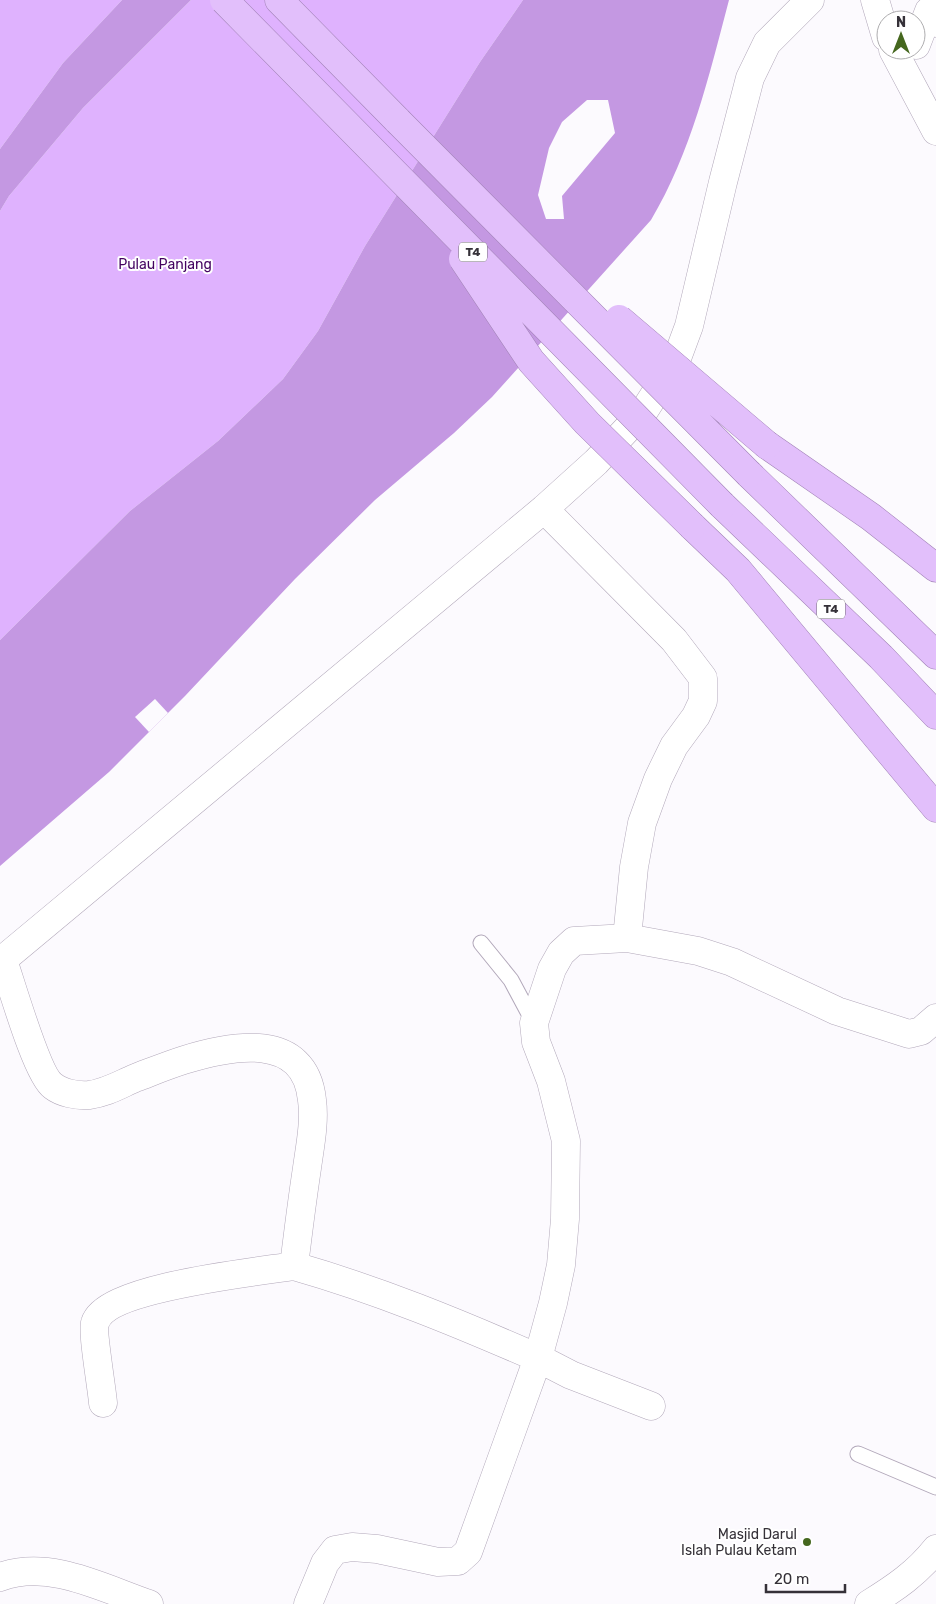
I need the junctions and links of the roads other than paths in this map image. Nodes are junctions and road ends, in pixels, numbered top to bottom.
1 (224, 0) edge
2 (279, 0) edge
3 (810, 0) edge
4 (932, 11) edge
5 (926, 24) edge
6 (905, 60) edge
7 (398, 121) junction
8 (936, 131) edge
9 (427, 205) junction
10 (544, 509) junction
11 (936, 568) edge
12 (936, 655) edge
13 (936, 715) edge
14 (936, 808) edge
15 (627, 938) junction
16 (482, 943) dead end
17 (1, 961) edge
18 (936, 1018) edge
19 (534, 1023) junction
20 (294, 1266) junction
21 (538, 1358) junction
22 (103, 1403) dead end
23 (651, 1406) dead end
24 (858, 1454) dead end
25 (936, 1487) edge
26 (936, 1549) edge
27 (0, 1577) edge
28 (149, 1604) edge
29 (308, 1604) edge
30 (870, 1604) edge

1 - 9 highway, T4, bridge
2 - 7 highway
3 - 10 street
4 - 5 street
6 - 8 street
7 - 11 highway, bridge
7 - 12 highway, bridge
9 - 13 highway, T4, bridge
9 - 14 highway, bridge
10 - 15 street
10 - 17 street
15 - 18 street
15 - 19 street
16 - 19 lane
17 - 20 street
19 - 21 street
20 - 21 street
20 - 22 street
21 - 23 street
21 - 29 street
24 - 25 lane
26 - 30 street
27 - 28 street

